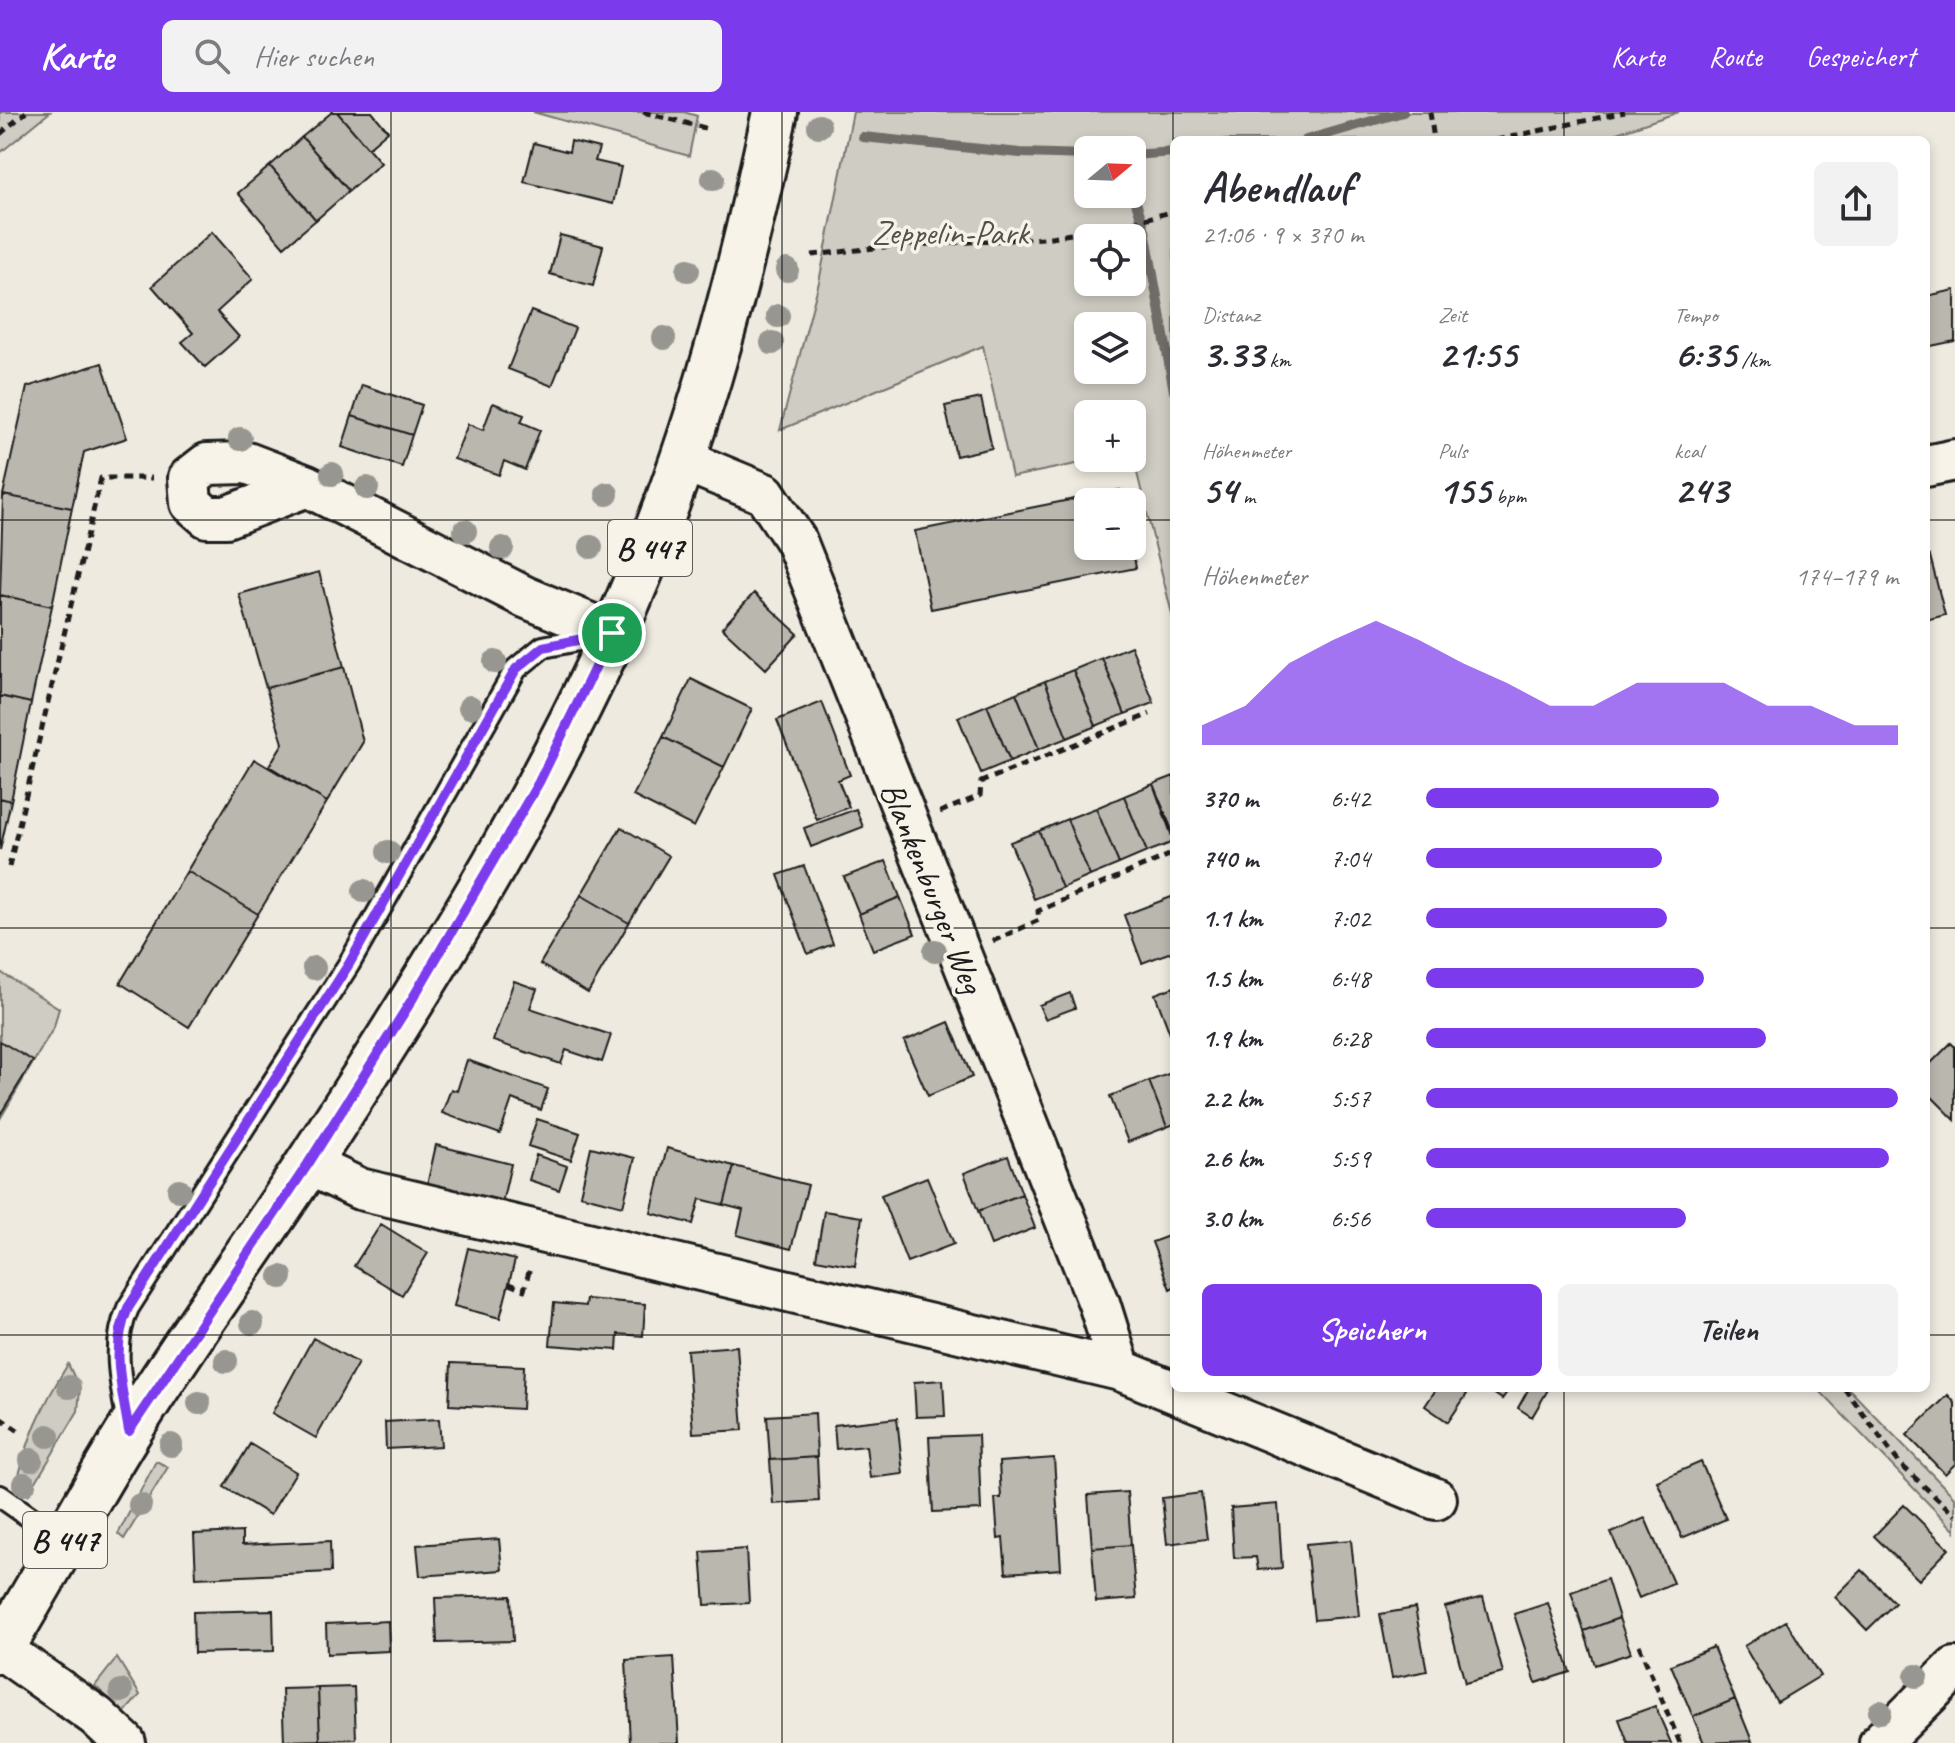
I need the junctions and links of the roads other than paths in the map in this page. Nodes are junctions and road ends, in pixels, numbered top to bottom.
1 (775, 112) edge
2 (683, 460) junction
3 (1955, 460) edge
4 (1930, 465) edge
5 (307, 486) junction
6 (612, 633) junction
7 (308, 1164) junction
8 (1120, 1370) junction
9 (1170, 1390) edge
10 (1174, 1392) edge
11 (129, 1431) junction
12 (0, 1496) edge
13 (1436, 1499) dead end
14 (64, 1541) junction
15 (1, 1650) edge
16 (1955, 1668) edge
17 (125, 1743) edge
18 (1880, 1743) edge

1 - 2 main road, B 447
2 - 6 main road, B 447
2 - 8 street, Blankenburger Weg
3 - 4 street
5 - 5 street
5 - 6 street
6 - 7 main road, B 447
6 - 11 lane
7 - 8 street
7 - 11 main road, B 447
8 - 9 street
10 - 13 street
11 - 14 main road, B 447
12 - 14 lane
14 - 15 main road, B 447
15 - 17 street
16 - 18 street

